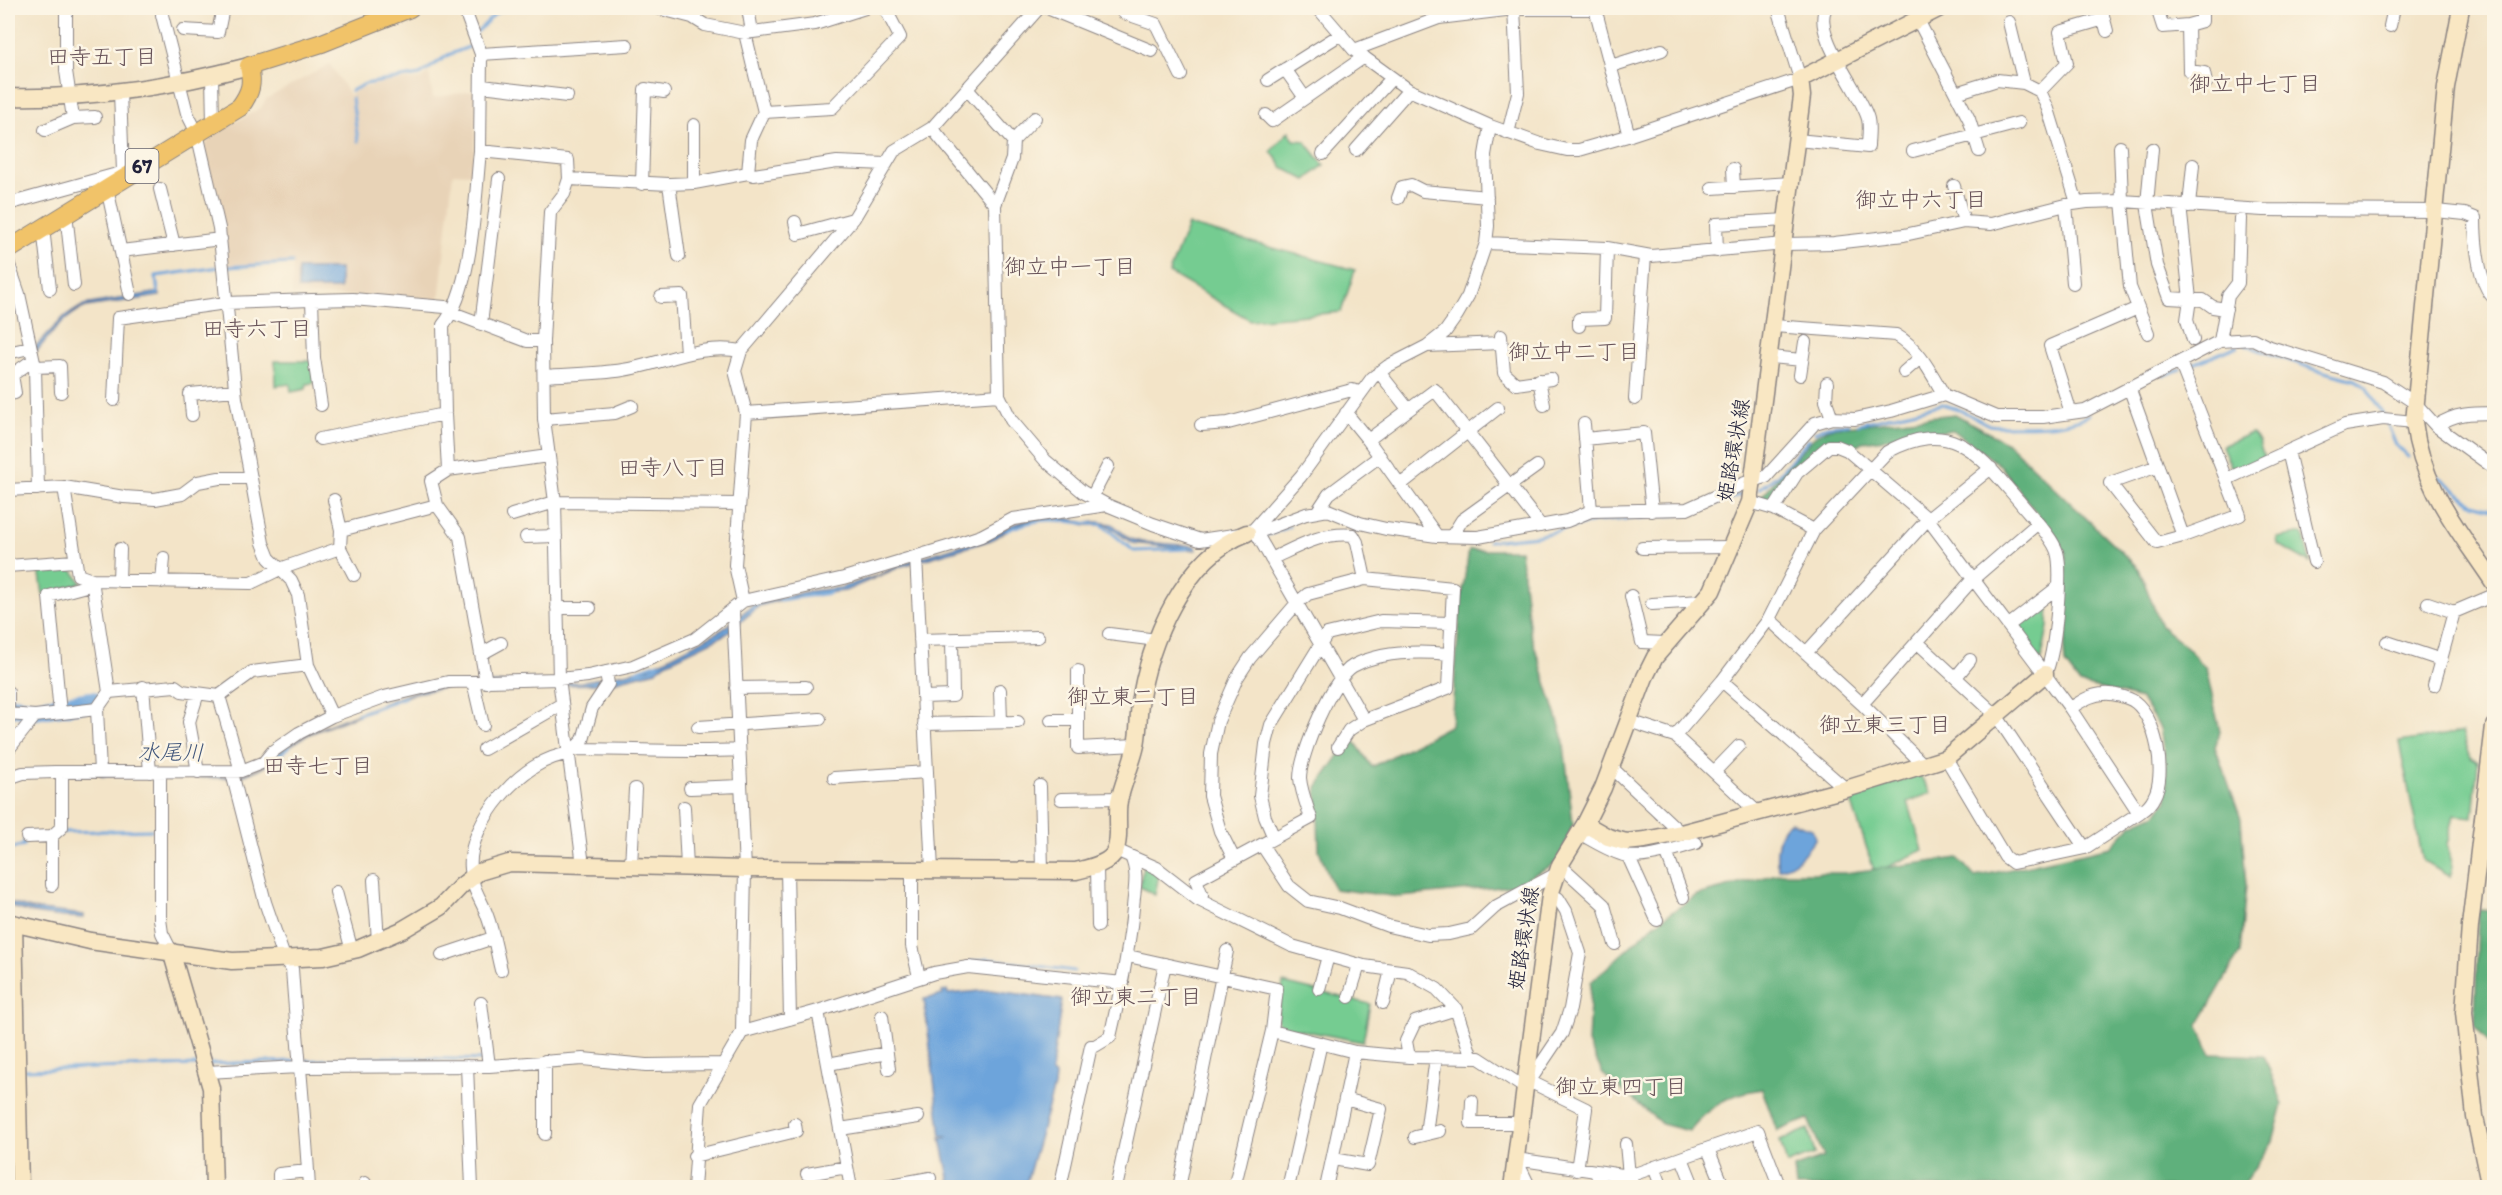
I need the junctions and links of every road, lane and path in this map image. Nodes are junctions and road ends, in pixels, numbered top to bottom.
1 (66, 8) edge
2 (163, 8) edge
3 (223, 8) edge
4 (410, 8) edge
5 (464, 8) edge
6 (657, 8) edge
7 (748, 8) edge
8 (865, 8) edge
9 (885, 8) edge
10 (1039, 8) edge
11 (1047, 8) edge
12 (1119, 8) edge
13 (1318, 8) edge
14 (1514, 8) edge
15 (1596, 8) edge
16 (1778, 8) edge
17 (1826, 8) edge
18 (1940, 8) edge
19 (2157, 8) edge
20 (2202, 8) edge
21 (2394, 8) edge
22 (2462, 8) edge
23 (387, 14) edge
24 (2104, 19) edge
25 (1918, 20) junction
26 (2009, 22) dead end
27 (2188, 25) junction
28 (2390, 26) dead end
29 (183, 30) dead end
30 (748, 32) junction
31 (1341, 34) junction
32 (627, 45) dead end
33 (1152, 51) dead end
34 (481, 54) junction
35 (1359, 54) junction
36 (1657, 56) dead end
37 (1838, 60) junction
38 (249, 66) junction
39 (1611, 66) junction
40 (1285, 69) junction
41 (1181, 75) dead end
42 (212, 76) junction
43 (1392, 78) junction
44 (1800, 79) junction
45 (1268, 80) dead end
46 (2024, 82) junction
47 (179, 83) junction
48 (2206, 83) dead end
49 (482, 86) junction
50 (967, 89) junction
51 (1409, 90) junction
52 (2040, 91) junction
53 (120, 92) junction
54 (664, 92) dead end
55 (1956, 93) junction
56 (70, 96) junction
57 (567, 96) dead end
58 (8, 97) edge
59 (1305, 98) junction
60 (764, 112) junction
61 (1266, 115) dead end
62 (95, 117) dead end
63 (74, 118) junction
64 (1035, 118) dead end
65 (213, 123) junction
66 (2019, 123) dead end
67 (694, 125) dead end
68 (1490, 126) junction
69 (932, 128) junction
70 (45, 130) dead end
71 (197, 133) junction
72 (1508, 133) junction
73 (1974, 135) junction
74 (1629, 136) junction
75 (1797, 140) junction
76 (1013, 141) junction
77 (2120, 147) dead end
78 (2152, 149) dead end
79 (1356, 150) dead end
80 (480, 151) junction
81 (1978, 151) dead end
82 (1913, 152) dead end
83 (1323, 154) dead end
84 (886, 164) junction
85 (2193, 165) dead end
86 (1733, 169) dead end
87 (130, 170) junction
88 (748, 173) junction
89 (499, 179) dead end
90 (569, 179) junction
91 (694, 183) junction
92 (1792, 183) junction
93 (642, 184) junction
94 (669, 184) junction
95 (1954, 186) dead end
96 (1734, 187) junction
97 (107, 188) junction
98 (1712, 188) dead end
99 (160, 189) dead end
100 (1487, 197) junction
101 (1398, 198) dead end
102 (2122, 201) junction
103 (8, 204) edge
104 (2071, 204) junction
105 (2147, 204) junction
106 (2184, 205) junction
107 (995, 206) junction
108 (2436, 211) junction
109 (66, 213) junction
110 (854, 218) junction
111 (2240, 218) dead end
112 (1788, 220) junction
113 (795, 222) dead end
114 (1964, 222) junction
115 (43, 228) junction
116 (221, 239) junction
117 (1486, 243) junction
118 (1785, 244) junction
119 (174, 245) junction
120 (1607, 248) junction
121 (8, 250) edge
122 (121, 251) junction
123 (1717, 251) junction
124 (1645, 255) junction
125 (679, 256) dead end
126 (8, 262) edge
127 (2073, 283) dead end
128 (74, 285) dead end
129 (50, 289) dead end
130 (130, 294) dead end
131 (661, 297) dead end
132 (2494, 298) edge
133 (2190, 299) junction
134 (312, 300) junction
135 (226, 303) junction
136 (2138, 308) junction
137 (2226, 309) junction
138 (453, 313) junction
139 (481, 324) junction
140 (1579, 326) dead end
141 (1774, 326) junction
142 (2148, 333) dead end
143 (2193, 340) dead end
144 (543, 341) junction
145 (2220, 341) junction
146 (1805, 342) dead end
147 (1427, 346) junction
148 (741, 351) junction
149 (8, 353) edge
150 (686, 353) junction
151 (1770, 357) junction
152 (1920, 358) junction
153 (33, 359) junction
154 (1802, 360) junction
155 (2180, 362) junction
156 (1379, 372) junction
157 (1904, 372) dead end
158 (1800, 375) dead end
159 (544, 376) junction
160 (1827, 383) dead end
161 (235, 390) junction
162 (61, 392) dead end
163 (1360, 392) junction
164 (2131, 393) junction
165 (8, 394) edge
166 (999, 395) junction
167 (1944, 395) junction
168 (1635, 399) dead end
169 (114, 400) dead end
170 (2415, 404) junction
171 (321, 405) dead end
172 (1544, 405) dead end
173 (632, 406) dead end
174 (1498, 408) dead end
175 (1408, 409) junction
176 (746, 413) junction
177 (1346, 413) junction
178 (2071, 413) junction
179 (2494, 413) edge
180 (445, 414) junction
181 (192, 415) dead end
182 (1832, 418) junction
183 (544, 419) junction
184 (2414, 422) junction
185 (1584, 424) dead end
186 (1200, 425) dead end
187 (2436, 426) junction
188 (1468, 432) junction
189 (320, 439) dead end
190 (1368, 440) junction
191 (1585, 440) junction
192 (2288, 451) junction
193 (548, 456) junction
194 (1380, 456) junction
195 (1108, 466) dead end
196 (1537, 466) dead end
197 (2158, 466) junction
198 (1990, 468) junction
199 (2494, 468) edge
200 (448, 470) junction
201 (1871, 470) junction
202 (249, 478) junction
203 (2227, 479) junction
204 (1400, 485) junction
205 (64, 487) junction
206 (1511, 487) junction
207 (8, 489) edge
208 (38, 489) junction
209 (1752, 493) junction
210 (1092, 497) junction
211 (333, 500) dead end
212 (555, 502) junction
213 (739, 504) junction
214 (437, 505) junction
215 (1107, 505) junction
216 (1774, 509) junction
217 (1591, 511) junction
218 (1652, 511) junction
219 (1317, 512) junction
220 (512, 515) dead end
221 (1928, 519) junction
222 (2038, 523) junction
223 (1541, 526) junction
224 (341, 530) junction
225 (1814, 530) junction
226 (1254, 534) junction
227 (556, 536) junction
228 (1437, 536) junction
229 (1452, 536) junction
230 (526, 537) dead end
231 (2183, 537) junction
232 (1731, 547) junction
233 (340, 548) junction
234 (1642, 548) dead end
235 (120, 549) dead end
236 (164, 558) dead end
237 (1271, 559) junction
238 (74, 561) junction
239 (917, 561) junction
240 (2314, 562) dead end
241 (8, 566) edge
242 (280, 569) junction
243 (354, 575) dead end
244 (1365, 579) junction
245 (1973, 579) junction
246 (92, 580) junction
247 (119, 581) junction
248 (162, 582) junction
249 (2494, 584) edge
250 (2058, 587) junction
251 (2494, 595) edge
252 (1631, 596) dead end
253 (743, 601) junction
254 (1701, 602) junction
255 (1297, 603) junction
256 (2428, 603) dead end
257 (1652, 604) dead end
258 (557, 608) junction
259 (590, 608) dead end
260 (733, 611) junction
261 (2454, 612) junction
262 (1769, 619) junction
263 (1450, 623) junction
264 (2009, 625) junction
265 (1109, 634) dead end
266 (1038, 637) dead end
267 (920, 640) junction
268 (952, 640) junction
269 (1157, 640) junction
270 (501, 642) dead end
271 (2387, 642) dead end
272 (1665, 643) junction
273 (1918, 643) junction
274 (1320, 644) junction
275 (1806, 653) junction
276 (481, 654) junction
277 (1449, 654) junction
278 (1970, 660) dead end
279 (2441, 660) junction
280 (308, 665) junction
281 (1078, 671) dead end
282 (2045, 674) junction
283 (1956, 677) junction
284 (607, 678) junction
285 (1341, 678) junction
286 (1722, 681) junction
287 (560, 682) junction
288 (478, 684) junction
289 (2434, 685) dead end
290 (143, 687) junction
291 (806, 687) dead end
292 (736, 688) junction
293 (1000, 690) dead end
294 (8, 692) edge
295 (109, 692) junction
296 (198, 693) junction
297 (219, 696) junction
298 (923, 697) junction
299 (8, 702) edge
300 (562, 704) junction
301 (1862, 704) junction
302 (60, 708) junction
303 (2070, 708) junction
304 (8, 709) edge
305 (98, 709) junction
306 (8, 714) edge
307 (1996, 715) junction
308 (36, 716) junction
309 (332, 716) junction
310 (820, 719) dead end
311 (1051, 720) dead end
312 (1078, 720) junction
313 (1364, 720) junction
314 (1629, 721) junction
315 (1001, 722) junction
316 (1018, 722) dead end
317 (738, 724) junction
318 (924, 724) junction
319 (483, 725) dead end
320 (2494, 726) edge
321 (698, 727) dead end
322 (1676, 736) junction
323 (1136, 745) junction
324 (1739, 746) dead end
325 (1338, 747) dead end
326 (484, 749) dead end
327 (8, 750) edge
328 (739, 750) junction
329 (572, 751) junction
330 (1946, 758) junction
331 (1924, 765) junction
332 (1611, 767) junction
333 (62, 772) junction
334 (100, 772) junction
335 (198, 772) junction
336 (927, 772) junction
337 (1714, 772) junction
338 (157, 775) junction
339 (236, 775) junction
340 (8, 777) edge
341 (834, 778) dead end
342 (741, 786) junction
343 (1040, 786) dead end
344 (690, 788) dead end
345 (635, 789) dead end
346 (1846, 789) junction
347 (1120, 798) junction
348 (1061, 799) dead end
349 (1757, 812) junction
350 (687, 813) dead end
351 (2139, 813) junction
352 (1582, 829) junction
353 (1681, 833) junction
354 (52, 836) junction
355 (27, 837) dead end
356 (1274, 838) junction
357 (1696, 843) dead end
358 (1262, 845) junction
359 (2085, 848) junction
360 (1666, 851) junction
361 (1124, 853) junction
362 (1628, 856) junction
363 (1234, 860) junction
364 (583, 865) junction
365 (1097, 865) junction
366 (632, 866) junction
367 (687, 867) junction
368 (745, 869) junction
369 (787, 869) junction
370 (1558, 869) junction
371 (912, 870) junction
372 (932, 870) junction
373 (1042, 870) junction
374 (472, 877) junction
375 (374, 880) dead end
376 (52, 885) dead end
377 (336, 892) dead end
378 (1550, 895) junction
379 (1683, 897) dead end
380 (1197, 899) junction
381 (1657, 920) dead end
382 (11, 923) edge
383 (1098, 926) dead end
384 (493, 938) junction
385 (378, 941) junction
386 (1615, 944) dead end
387 (171, 951) junction
388 (352, 951) junction
389 (1227, 951) dead end
390 (442, 955) dead end
391 (1128, 956) junction
392 (1328, 956) junction
393 (285, 960) junction
394 (1165, 964) junction
395 (1359, 964) junction
396 (501, 970) dead end
397 (1392, 970) junction
398 (919, 977) junction
399 (1221, 977) junction
400 (1123, 983) junction
401 (1319, 989) dead end
402 (1349, 997) dead end
403 (481, 1003) dead end
404 (1383, 1003) dead end
405 (1456, 1010) junction
406 (818, 1011) junction
407 (882, 1016) dead end
408 (790, 1019) junction
409 (1272, 1030) junction
410 (742, 1032) junction
411 (1321, 1043) junction
412 (1355, 1052) junction
413 (887, 1053) junction
414 (1409, 1057) junction
415 (1436, 1057) junction
416 (1472, 1058) junction
417 (489, 1061) junction
418 (544, 1061) junction
419 (723, 1064) junction
420 (828, 1064) junction
421 (466, 1066) junction
422 (299, 1067) junction
423 (890, 1069) dead end
424 (207, 1072) junction
425 (1527, 1085) junction
426 (1346, 1099) junction
427 (1472, 1101) dead end
428 (918, 1117) dead end
429 (1520, 1123) junction
430 (795, 1124) dead end
431 (840, 1129) junction
432 (1440, 1131) dead end
433 (545, 1134) dead end
434 (1626, 1144) dead end
435 (1708, 1149) junction
436 (694, 1156) junction
437 (1682, 1158) junction
438 (1333, 1159) junction
439 (1516, 1159) junction
440 (848, 1167) junction
441 (1654, 1167) junction
442 (1577, 1170) junction
443 (308, 1171) junction
444 (1596, 1172) junction
445 (807, 1173) dead end
446 (930, 1178) edge
447 (1632, 1182) edge
448 (20, 1188) edge
449 (214, 1188) edge
450 (279, 1188) edge
451 (309, 1188) edge
452 (472, 1188) edge
453 (694, 1188) edge
454 (851, 1188) edge
455 (874, 1188) edge
456 (1060, 1188) edge
457 (1116, 1188) edge
458 (1179, 1188) edge
459 (1234, 1188) edge
460 (1288, 1188) edge
461 (1326, 1188) edge
462 (1512, 1188) edge
463 (1530, 1188) edge
464 (1602, 1188) edge
465 (1662, 1188) edge
466 (1694, 1188) edge
467 (1724, 1188) edge
468 (1780, 1188) edge
469 (2490, 1188) edge

1 - 56 street
2 - 47 street
3 - 29 street
4 - 23 main road
5 - 34 street
6 - 30 street
7 - 30 street
8 - 30 street
9 - 60 street
10 - 50 street
11 - 33 street
12 - 41 street
13 - 31 street
14 - 15 street
14 - 35 street
14 - 72 street
15 - 39 street
16 - 44 street
17 - 37 street
18 - 25 street
19 - 27 street
20 - 27 street
21 - 28 street
22 - 108 street
23 - 38 main road
24 - 52 street
25 - 37 street
25 - 55 street
26 - 46 street
27 - 48 street
30 - 60 street
31 - 35 street
31 - 40 street
32 - 34 street
34 - 49 street
35 - 43 street
35 - 59 street
36 - 39 street
37 - 44 street
37 - 75 street
38 - 42 street
38 - 65 main road, 67
39 - 74 street
40 - 45 street
40 - 59 street
42 - 47 street
42 - 65 street
43 - 51 street
43 - 83 street
44 - 74 street
44 - 75 street, 姫路環状線
46 - 52 street
46 - 55 street
47 - 53 street
47 - 71 street
49 - 57 street
49 - 80 street
50 - 69 street
50 - 76 street
51 - 68 street
51 - 79 street
52 - 104 street
53 - 56 street
53 - 87 street
54 - 93 street
55 - 73 street
56 - 58 street
56 - 63 street
59 - 61 street
60 - 88 street
62 - 63 street
63 - 70 street
64 - 76 street
65 - 71 main road, 67
66 - 73 street
67 - 91 street
68 - 72 street
68 - 100 street
69 - 84 street
69 - 107 street
71 - 87 main road, 67
71 - 116 street
72 - 74 street
73 - 81 street
73 - 82 street
75 - 92 street, 姫路環状線
76 - 107 street
77 - 102 street
78 - 105 street
80 - 90 street
80 - 138 street
84 - 88 street
84 - 110 street
85 - 106 street
86 - 96 street
87 - 97 main road, 67
87 - 103 street
88 - 91 street
89 - 139 street
90 - 93 street
90 - 144 street
91 - 94 street
92 - 96 street
92 - 112 street, 姫路環状線
93 - 94 street
94 - 125 street
95 - 114 street
96 - 98 street
97 - 109 main road, 67
97 - 122 street
99 - 119 street
100 - 101 street
100 - 117 street
102 - 104 street
102 - 105 street
102 - 136 street
104 - 114 street
104 - 127 street
105 - 106 street
105 - 133 street
106 - 108 street
106 - 133 street
107 - 166 street
108 - 132 street
108 - 170 street
109 - 115 main road, 67
109 - 128 street
110 - 113 street
110 - 148 street
111 - 137 street
112 - 118 street, 姫路環状線
112 - 123 street
114 - 118 street
115 - 121 main road, 67
115 - 129 street
116 - 119 street
116 - 135 street
117 - 120 street
117 - 147 street
118 - 123 street
118 - 141 street, 姫路環状線
119 - 122 street
120 - 124 street
120 - 140 street
122 - 130 street
123 - 124 street
124 - 168 street
126 - 153 street
131 - 150 street
133 - 137 street
133 - 143 street
134 - 135 street
134 - 138 street
134 - 171 street
135 - 161 street
135 - 169 street
136 - 142 street
136 - 178 street
137 - 145 street
138 - 139 street
138 - 180 street
139 - 144 street
141 - 151 street, 姫路環状線
141 - 152 street
144 - 159 street
145 - 155 street
145 - 170 street
146 - 154 street
147 - 156 street
147 - 172 street
148 - 150 street
148 - 176 street
149 - 153 street
150 - 159 street
151 - 154 street
151 - 209 street, 姫路環状線
152 - 157 street
152 - 167 street
153 - 162 street
153 - 165 street
153 - 208 street
154 - 158 street
155 - 164 street
155 - 203 street
156 - 163 street
156 - 175 street
159 - 183 street
160 - 182 street
161 - 181 street
161 - 202 street
163 - 177 street
163 - 186 street
164 - 178 street
164 - 197 street
166 - 176 street
166 - 210 street
167 - 178 street
167 - 182 street
170 - 184 street
170 - 187 street
173 - 183 street
174 - 188 street
175 - 188 street
175 - 190 street
176 - 213 street
177 - 190 street
177 - 226 street
179 - 187 street
180 - 189 street
180 - 200 street
182 - 209 street
183 - 193 street
184 - 192 street
184 - 249 street
185 - 191 street
187 - 199 street
188 - 204 street
188 - 206 street
190 - 194 street
191 - 217 street
191 - 218 street
192 - 203 street
192 - 240 street
193 - 200 street
193 - 212 street
194 - 204 street
194 - 219 street
195 - 210 street
196 - 206 street
197 - 231 street
197 - 231 street
198 - 201 street
198 - 221 street
198 - 222 street
200 - 214 street
201 - 216 street
201 - 221 street
201 - 225 street
202 - 205 street
202 - 242 street
203 - 231 street
204 - 228 street
205 - 208 street
205 - 238 street
206 - 223 street
206 - 229 street
207 - 208 street
209 - 216 street
209 - 218 street
209 - 232 street, 姫路環状線
210 - 215 street
211 - 224 street
212 - 213 street
212 - 220 street
212 - 227 street
213 - 253 street
214 - 224 street
214 - 276 street
215 - 226 street
215 - 239 street
216 - 225 street
217 - 218 street
217 - 223 street
219 - 226 street
219 - 228 street
221 - 245 street
221 - 275 street
222 - 245 street
222 - 250 street
223 - 229 street
224 - 233 street
225 - 262 street
226 - 237 street
226 - 269 street
227 - 230 street
227 - 258 street
228 - 229 street
232 - 234 street
232 - 254 street, 姫路環状線
233 - 242 street
233 - 243 street
235 - 247 street
236 - 248 street
237 - 244 street
237 - 255 street
238 - 241 street
238 - 246 street
239 - 253 street
239 - 267 street
242 - 248 street
242 - 280 street
244 - 255 street
244 - 263 street
245 - 264 street
245 - 273 street
246 - 247 street
246 - 295 street
246 - 302 street
247 - 248 street
250 - 264 street
250 - 282 street
251 - 261 street
252 - 272 street
253 - 260 street
254 - 257 street
254 - 272 street, 姫路環状線
255 - 274 street
255 - 363 street
256 - 261 street
258 - 259 street
258 - 287 street
260 - 284 street
260 - 292 street
261 - 279 street
262 - 275 street
262 - 286 street
263 - 274 street
263 - 277 street
264 - 282 street
265 - 269 street
266 - 268 street
267 - 268 street
267 - 298 street
268 - 298 street
269 - 323 street
270 - 276 street
271 - 279 street
272 - 314 street, 姫路環状線
273 - 283 street
273 - 301 street
274 - 285 street
274 - 356 street
275 - 301 street
276 - 288 street
277 - 285 street
277 - 313 street
278 - 283 street
279 - 289 street
280 - 297 street
280 - 309 street
281 - 312 street
282 - 303 street
282 - 307 street
283 - 307 street
284 - 287 street
284 - 329 street
285 - 313 street
285 - 356 street
286 - 322 street
286 - 346 street
287 - 288 street
287 - 300 street
288 - 309 street
288 - 319 street
290 - 295 street
290 - 296 street
290 - 338 street
291 - 292 street
292 - 317 street
293 - 315 street
294 - 299 street
295 - 305 street
296 - 297 street
296 - 335 street
297 - 339 street
298 - 318 street
299 - 304 street
300 - 326 street
300 - 329 street
301 - 331 street
302 - 305 street
302 - 308 street
303 - 351 street
303 - 351 street
305 - 334 street
306 - 308 street
307 - 330 street
307 - 359 street
308 - 327 street
309 - 339 street
310 - 317 street
311 - 312 street
312 - 323 street
313 - 325 street
314 - 322 street
314 - 332 street, 姫路環状線
315 - 316 street
315 - 318 street
317 - 321 street
317 - 328 street
318 - 336 street
320 - 469 street
322 - 337 street
323 - 347 street
324 - 337 street
328 - 329 street
328 - 342 street
329 - 364 street
329 - 374 street
330 - 331 street
330 - 359 street
331 - 346 street
332 - 352 street, 姫路環状線
332 - 353 street
333 - 334 street
333 - 340 street
333 - 354 street
334 - 338 street
335 - 338 street
335 - 339 street
336 - 341 street
336 - 372 street
337 - 349 street
338 - 387 street
339 - 393 street
342 - 344 street
342 - 368 street
343 - 373 street
345 - 366 street
346 - 349 street
347 - 348 street
347 - 361 street
349 - 353 street
350 - 367 street
351 - 359 street
352 - 353 street
352 - 362 street
352 - 370 street, 姫路環状線
354 - 355 street
354 - 376 street
356 - 358 street
357 - 360 street
358 - 363 street
358 - 370 street
360 - 362 street
360 - 379 street
361 - 365 street
361 - 380 street
361 - 391 street
362 - 381 street
363 - 380 street
364 - 366 street
364 - 374 street
365 - 373 street
365 - 383 street
366 - 367 street
367 - 368 street
368 - 369 street
368 - 410 street
369 - 371 street
369 - 408 street
370 - 378 street, 姫路環状線
370 - 386 street
371 - 372 street
371 - 398 street
372 - 373 street
374 - 384 street
374 - 385 street
375 - 385 street
377 - 388 street
378 - 425 street, 姫路環状線
378 - 425 street
380 - 392 street
382 - 387 street
382 - 448 street
384 - 390 street
384 - 396 street
385 - 388 street
387 - 393 street
387 - 424 street
388 - 393 street
389 - 399 street
391 - 394 street
391 - 400 street
392 - 395 street
392 - 401 street
393 - 422 street
394 - 399 street
394 - 457 street
395 - 397 street
395 - 402 street
397 - 404 street
397 - 405 street
398 - 400 street
398 - 406 street
399 - 409 street
399 - 458 street
400 - 456 street
403 - 417 street
405 - 414 street
405 - 416 street
406 - 408 street
406 - 420 street
407 - 413 street
408 - 410 street
409 - 411 street
409 - 459 street
410 - 419 street
411 - 412 street
411 - 460 street
412 - 414 street
412 - 426 street
413 - 420 street
413 - 423 street
414 - 415 street
415 - 416 street
415 - 432 street
416 - 425 street
417 - 418 street
417 - 421 street
418 - 419 street
418 - 433 street
419 - 436 street
420 - 431 street
421 - 422 street
421 - 452 street
422 - 424 street
422 - 443 street
424 - 449 street
425 - 429 street, 姫路環状線
425 - 442 street
426 - 438 street
426 - 438 street
427 - 429 street
428 - 431 street
429 - 439 street, 姫路環状線
430 - 436 street
431 - 440 street
434 - 447 street
435 - 437 street
435 - 467 street
435 - 468 street
436 - 453 street
437 - 441 street
437 - 466 street
438 - 461 street
439 - 442 street
439 - 462 street, 姫路環状線
439 - 463 street
440 - 445 street
440 - 454 street
441 - 447 street
441 - 465 street
442 - 444 street
443 - 450 street
443 - 451 street
444 - 447 street
444 - 464 street
446 - 455 street

